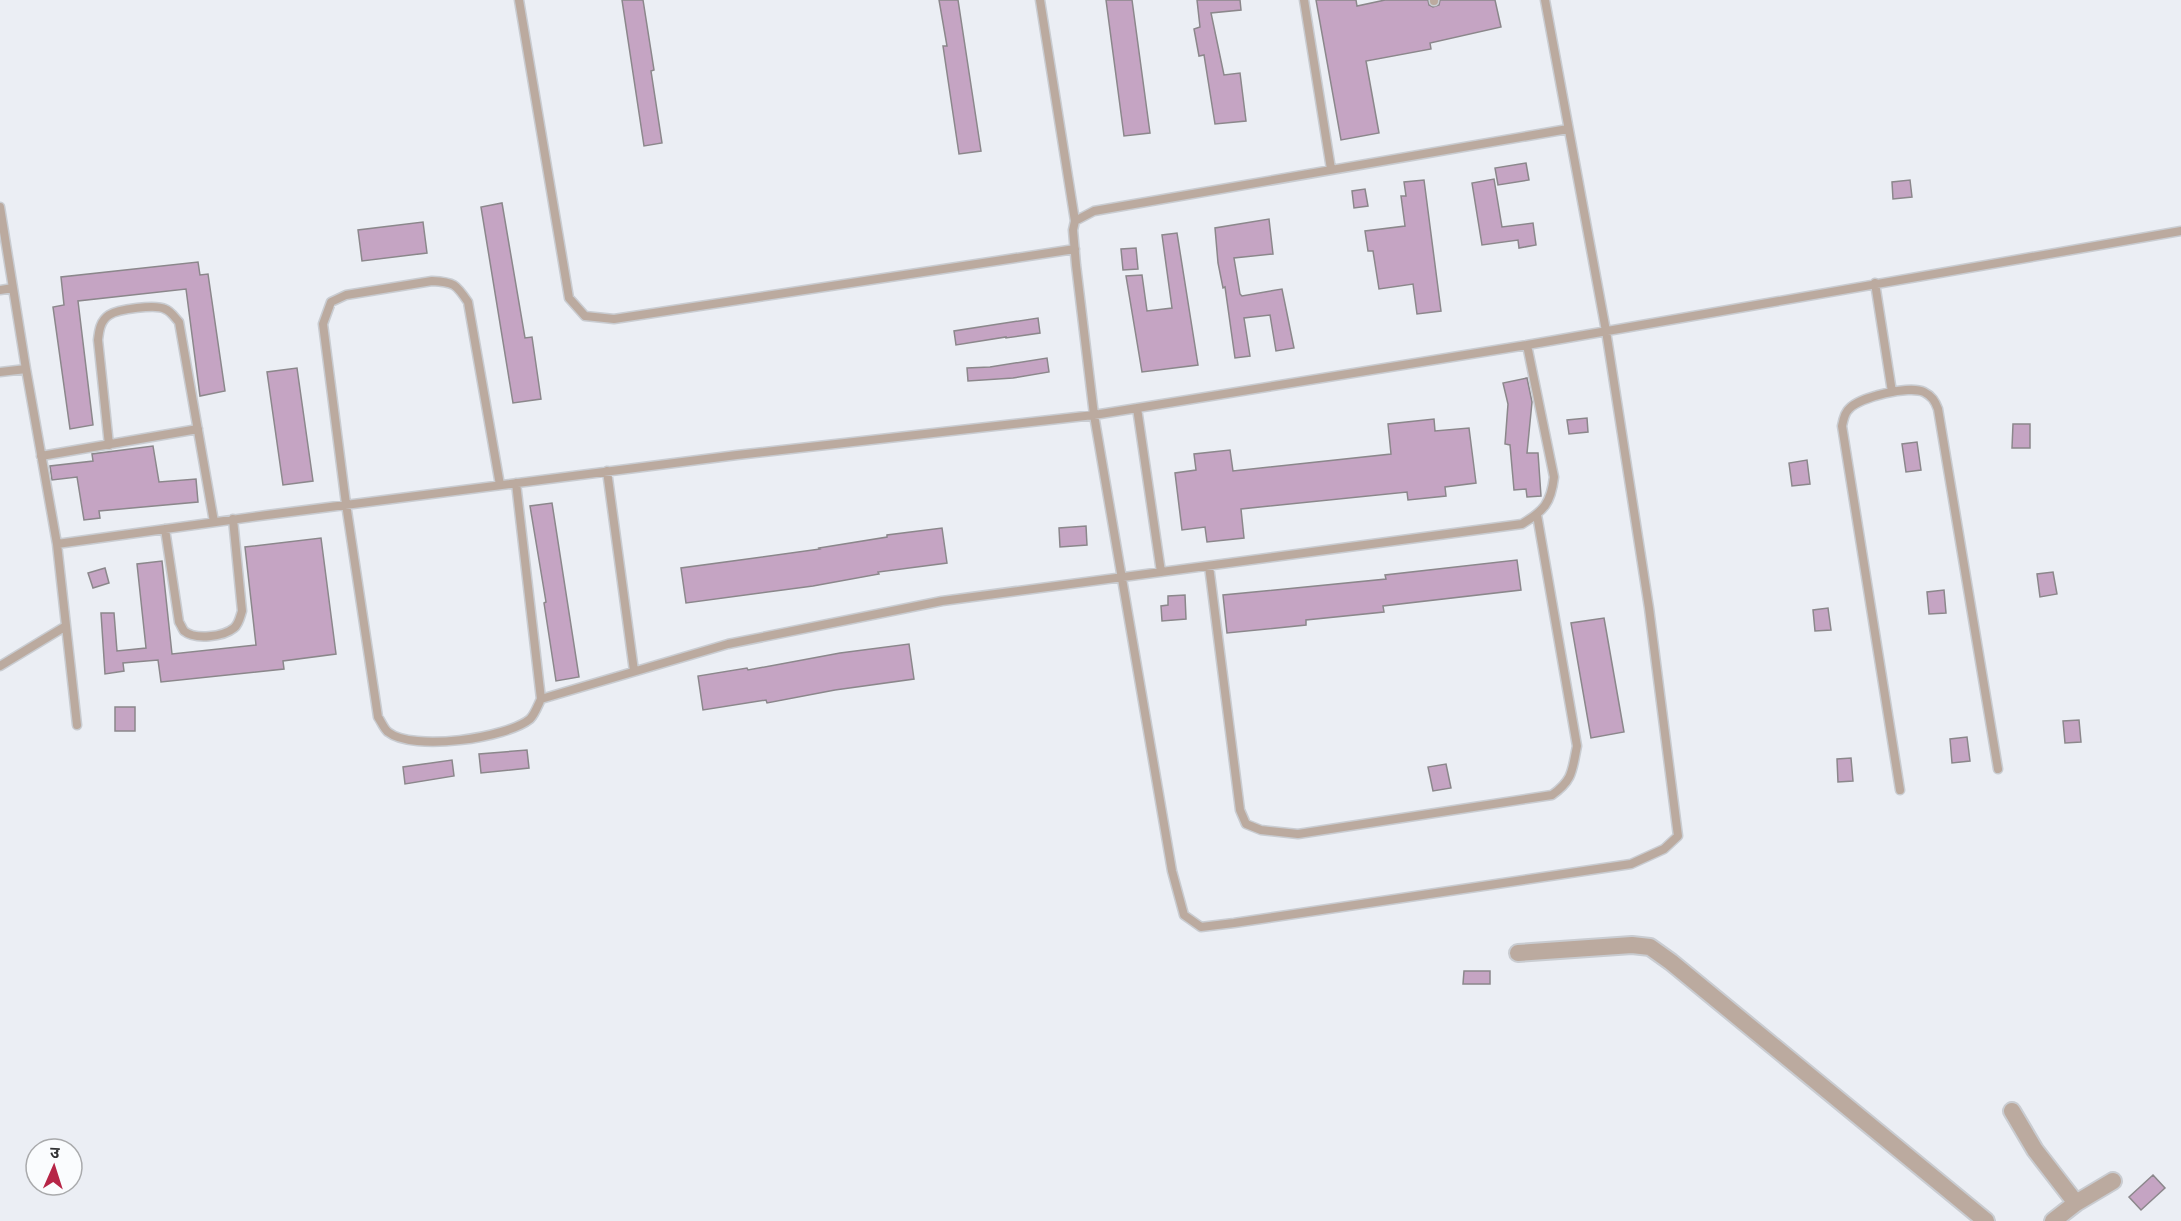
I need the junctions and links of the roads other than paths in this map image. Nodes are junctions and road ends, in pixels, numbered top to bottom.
1 (519, 0) edge
2 (1040, 0) edge
3 (1304, 0) edge
4 (1545, 0) edge
5 (1568, 129) junction
6 (1331, 169) junction
7 (0, 207) edge
8 (1075, 222) junction
9 (1, 223) edge
10 (2181, 231) edge
11 (1075, 249) junction
12 (1875, 283) junction
13 (13, 288) junction
14 (0, 290) edge
15 (1606, 331) junction
16 (1527, 345) junction
17 (26, 369) junction
18 (0, 372) edge
19 (1892, 392) junction
20 (1137, 408) junction
21 (1094, 415) junction
22 (198, 429) junction
23 (109, 445) junction
24 (41, 456) junction
25 (607, 471) junction
26 (516, 483) junction
27 (500, 485) junction
28 (346, 504) junction
29 (1537, 515) junction
30 (233, 519) junction
31 (214, 522) junction
32 (165, 529) junction
33 (57, 544) junction
34 (1209, 566) junction
35 (1161, 572) junction
36 (1121, 577) junction
37 (66, 626) junction
38 (0, 666) edge
39 (634, 671) junction
40 (541, 699) junction
41 (77, 725) dead end
42 (1998, 769) dead end
43 (1900, 790) dead end
44 (1518, 953) dead end
45 (2012, 1111) dead end
46 (2113, 1181) dead end
47 (2076, 1203) junction
48 (1986, 1221) edge
49 (2053, 1221) edge

1 - 11 lane
2 - 8 lane
3 - 6 lane
4 - 5 lane
5 - 6 lane
5 - 15 lane
6 - 8 lane
7 - 9 lane
8 - 11 lane
9 - 13 lane
10 - 12 lane
11 - 21 lane
12 - 15 lane
12 - 19 lane
13 - 14 lane
13 - 17 lane
15 - 16 lane
15 - 36 lane
16 - 20 lane
16 - 29 lane
17 - 18 lane
17 - 24 lane
19 - 42 lane
19 - 43 lane
20 - 21 lane
20 - 35 lane
21 - 25 lane
21 - 36 lane
22 - 23 lane
22 - 23 lane
22 - 31 lane
23 - 24 lane
24 - 33 lane
25 - 26 lane
25 - 39 lane
26 - 27 lane
26 - 40 lane
27 - 28 lane
27 - 28 lane
28 - 30 lane
28 - 40 lane
29 - 34 lane
29 - 34 lane
30 - 31 lane
30 - 32 lane
31 - 32 lane
32 - 33 lane
33 - 37 lane
34 - 35 lane
35 - 36 lane
36 - 39 lane
37 - 38 lane
37 - 41 lane
39 - 40 lane
44 - 48 street
45 - 47 street
46 - 47 street
47 - 49 street

